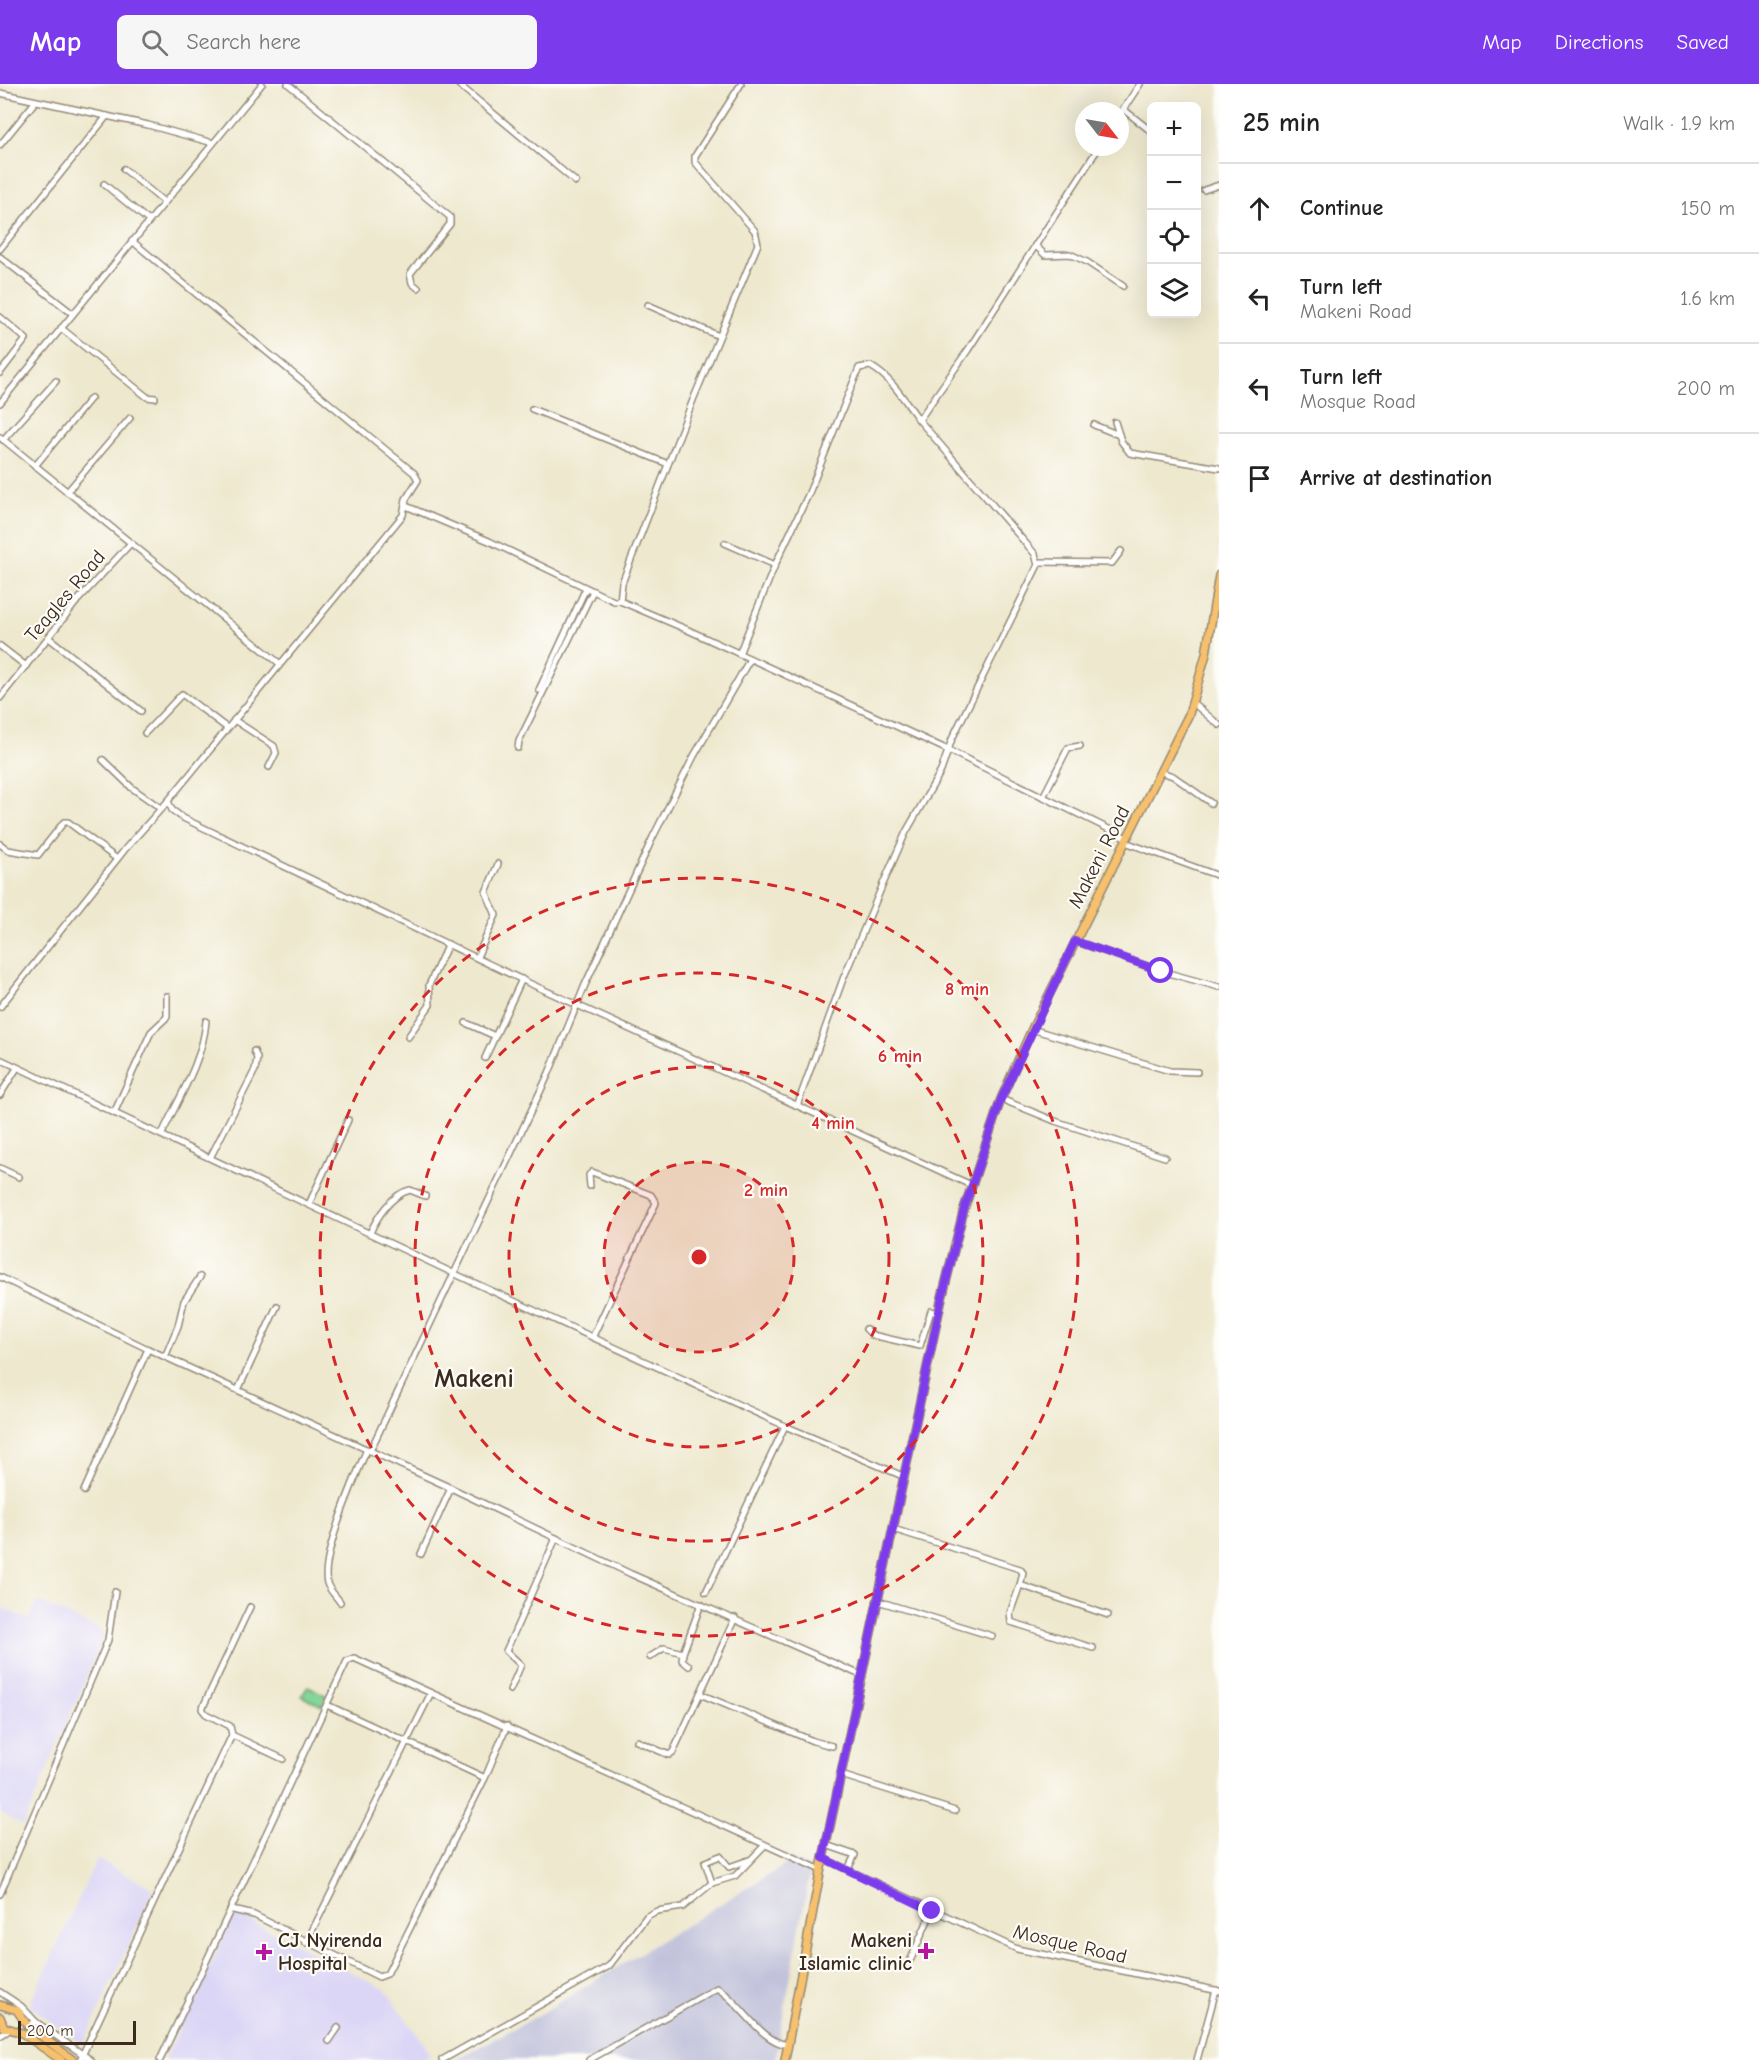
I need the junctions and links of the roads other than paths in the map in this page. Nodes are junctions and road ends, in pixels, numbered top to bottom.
1 (262, 84) edge
2 (288, 84) edge
3 (458, 84) edge
4 (741, 84) edge
5 (1140, 84) edge
6 (0, 93) edge
7 (35, 102) junction
8 (1128, 102) edge
9 (107, 116) junction
10 (1129, 117) edge
11 (1147, 129) edge
12 (213, 143) junction
13 (0, 145) edge
14 (1093, 156) edge
15 (124, 169) dead end
16 (576, 182) dead end
17 (104, 184) dead end
18 (1219, 184) edge
19 (1204, 189) dead end
20 (164, 202) junction
21 (150, 220) junction
22 (132, 242) junction
23 (1035, 245) junction
24 (0, 249) edge
25 (0, 256) edge
26 (1124, 286) dead end
27 (418, 288) dead end
28 (648, 305) dead end
29 (73, 314) junction
30 (0, 317) edge
31 (62, 328) junction
32 (719, 336) junction
33 (0, 373) edge
34 (56, 381) dead end
35 (91, 398) dead end
36 (155, 398) dead end
37 (0, 403) edge
38 (532, 409) dead end
39 (129, 418) dead end
40 (919, 420) junction
41 (1114, 422) dead end
42 (1094, 425) dead end
43 (1119, 435) junction
44 (2, 439) edge
45 (668, 464) junction
46 (35, 466) junction
47 (1219, 468) edge
48 (67, 492) junction
49 (406, 506) junction
50 (131, 543) junction
51 (724, 543) dead end
52 (1121, 551) dead end
53 (1038, 562) junction
54 (776, 565) junction
55 (1219, 575) edge
56 (586, 588) junction
57 (593, 591) junction
58 (620, 602) junction
59 (49, 638) junction
60 (0, 646) edge
61 (739, 654) junction
62 (750, 659) junction
63 (279, 663) junction
64 (26, 666) junction
65 (539, 690) dead end
66 (0, 698) edge
67 (1193, 703) junction
68 (141, 711) dead end
69 (234, 720) junction
70 (1219, 726) edge
71 (227, 728) junction
72 (145, 733) dead end
73 (1080, 746) dead end
74 (518, 748) dead end
75 (948, 750) junction
76 (103, 760) dead end
77 (269, 767) dead end
78 (1161, 772) junction
79 (1044, 797) junction
80 (168, 801) junction
81 (1211, 803) dead end
82 (162, 809) junction
83 (1126, 840) junction
84 (0, 844) edge
85 (117, 859) junction
86 (498, 864) dead end
87 (1219, 876) edge
88 (1075, 941) junction
89 (448, 944) junction
90 (477, 957) junction
91 (522, 979) junction
92 (1219, 987) edge
93 (167, 996) dead end
94 (576, 1004) junction
95 (0, 1007) edge
96 (206, 1021) dead end
97 (466, 1023) dead end
98 (1032, 1029) junction
99 (495, 1036) junction
100 (408, 1037) dead end
101 (254, 1052) dead end
102 (0, 1059) edge
103 (485, 1059) dead end
104 (16, 1068) junction
105 (1197, 1072) dead end
106 (0, 1095) edge
107 (1001, 1099) junction
108 (797, 1106) junction
109 (114, 1113) junction
110 (348, 1120) dead end
111 (162, 1134) junction
112 (1165, 1157) dead end
113 (210, 1158) junction
114 (0, 1168) edge
115 (19, 1177) dead end
116 (971, 1185) junction
117 (590, 1186) dead end
118 (425, 1196) dead end
119 (309, 1204) junction
120 (370, 1233) junction
121 (453, 1273) junction
122 (0, 1277) edge
123 (200, 1277) dead end
124 (277, 1306) dead end
125 (939, 1313) junction
126 (866, 1329) dead end
127 (592, 1336) junction
128 (148, 1349) junction
129 (165, 1357) junction
130 (238, 1390) junction
131 (785, 1426) junction
132 (368, 1450) junction
133 (905, 1477) junction
134 (452, 1488) junction
135 (84, 1491) dead end
136 (893, 1529) junction
137 (556, 1538) junction
138 (421, 1554) dead end
139 (1020, 1585) junction
140 (116, 1592) dead end
141 (706, 1592) dead end
142 (878, 1601) junction
143 (340, 1602) dead end
144 (701, 1604) junction
145 (250, 1607) dead end
146 (1108, 1615) dead end
147 (735, 1618) junction
148 (992, 1636) dead end
149 (1094, 1648) dead end
150 (683, 1653) junction
151 (650, 1657) dead end
152 (689, 1666) dead end
153 (862, 1676) junction
154 (510, 1690) dead end
155 (431, 1693) junction
156 (700, 1694) junction
157 (327, 1705) junction
158 (507, 1726) junction
159 (232, 1735) junction
160 (637, 1741) dead end
161 (405, 1742) junction
162 (832, 1746) dead end
163 (283, 1759) dead end
164 (841, 1775) junction
165 (485, 1778) junction
166 (955, 1811) dead end
167 (765, 1845) junction
168 (826, 1845) junction
169 (753, 1858) junction
170 (823, 1858) junction
171 (848, 1869) junction
172 (821, 1870) junction
173 (712, 1883) junction
174 (0, 1894) edge
175 (233, 1910) junction
176 (932, 1911) junction
177 (306, 1943) junction
178 (911, 1959) dead end
179 (1217, 1990) edge
180 (0, 1992) edge
181 (0, 2005) edge
182 (11, 2008) junction
183 (21, 2016) junction
184 (0, 2021) edge
185 (36, 2022) junction
186 (27, 2025) junction
187 (338, 2028) dead end
188 (12, 2029) junction
189 (0, 2036) edge
190 (329, 2041) dead end
191 (788, 2046) junction
192 (82, 2057) edge
193 (61, 2060) edge
194 (73, 2060) edge
195 (91, 2060) edge
196 (160, 2060) edge
197 (442, 2060) edge
198 (589, 2060) edge
199 (785, 2060) edge
200 (1197, 2060) edge

1 - 12 street
2 - 27 street
3 - 16 street
4 - 32 street
5 - 8 street
6 - 7 street
7 - 9 street
7 - 13 street
9 - 12 street
9 - 24 street
10 - 11 street
12 - 20 street
14 - 23 street
15 - 20 street
17 - 21 street
18 - 19 street
20 - 21 street
21 - 22 street
22 - 29 street
22 - 49 street
23 - 26 street
23 - 40 street
25 - 29 street
28 - 32 street
29 - 31 street
30 - 33 street
31 - 36 street
31 - 37 street
32 - 45 street
34 - 44 street
35 - 46 street
38 - 45 street
39 - 48 street
40 - 53 street
40 - 54 street
41 - 43 street
42 - 43 street
43 - 47 street
44 - 46 street
45 - 58 street
46 - 48 street
48 - 50 street
49 - 56 street
49 - 63 street
50 - 59 street, Teagles Road
50 - 63 street
51 - 54 street
52 - 53 street
53 - 75 street
54 - 61 street
55 - 67 main road, Makeni Road
56 - 57 street
56 - 65 street
57 - 58 street
57 - 74 street
58 - 61 street
59 - 64 street, Teagles Road
59 - 68 street
60 - 64 street
61 - 62 street
62 - 75 street
62 - 94 street
63 - 69 street
64 - 66 street, Teagles Road
67 - 70 street
67 - 78 main road, Makeni Road
69 - 71 street
69 - 77 street
71 - 72 street
71 - 80 street
73 - 79 street
75 - 79 street
75 - 108 street
76 - 82 street
78 - 81 street
78 - 83 main road, Makeni Road
79 - 83 street
80 - 82 street
80 - 89 street
82 - 85 street
83 - 87 street
83 - 88 main road, Makeni Road
84 - 85 street
85 - 95 street
86 - 90 street
88 - 92 street
88 - 98 main road, Makeni Road
89 - 90 street
89 - 100 street
90 - 91 street
91 - 94 street
91 - 99 street
93 - 109 street
94 - 108 street
94 - 121 street
96 - 111 street
97 - 99 street
98 - 105 street
98 - 107 main road, Makeni Road
99 - 103 street
101 - 113 street
102 - 104 street
104 - 106 street
104 - 109 street
107 - 112 street
107 - 116 main road, Makeni Road
108 - 116 street
109 - 111 street
110 - 119 street
111 - 113 street
113 - 119 street
114 - 115 street
116 - 125 main road, Makeni Road
117 - 127 street
118 - 120 street
119 - 120 street
120 - 121 street
121 - 127 street
121 - 132 street
122 - 128 street
123 - 129 street
124 - 130 street
125 - 126 street
125 - 133 main road, Makeni Road
127 - 131 street
128 - 129 street
128 - 135 street
129 - 130 street
130 - 132 street
131 - 133 street
131 - 141 street
132 - 134 street
132 - 143 street
133 - 136 main road, Makeni Road
134 - 137 street
134 - 138 street
136 - 139 street
136 - 142 main road, Makeni Road
137 - 144 street
137 - 154 street
139 - 146 street
139 - 149 street
140 - 174 street
142 - 148 street
142 - 153 main road, Makeni Road
144 - 147 street
144 - 150 street
145 - 159 street
147 - 153 street
147 - 156 street
150 - 151 street
150 - 152 street
153 - 164 main road, Makeni Road
155 - 157 street
155 - 158 street
155 - 161 street
156 - 160 street
156 - 162 street
157 - 161 street
157 - 175 street
158 - 165 street
158 - 167 street
159 - 163 street
159 - 192 street
161 - 165 street
161 - 177 street
164 - 166 street
164 - 168 main road, Makeni Road
165 - 177 street
167 - 169 street
167 - 172 street
168 - 170 main road, Makeni Road
168 - 171 street
169 - 173 street
169 - 173 street
170 - 171 street, Mosque Road
170 - 172 main road, Makeni Road
171 - 176 street, Mosque Road
172 - 191 main road, Makeni Road
173 - 197 street
175 - 177 street
175 - 196 street
176 - 178 street
176 - 179 street, Mosque Road
179 - 200 street
180 - 185 street
181 - 182 main road
182 - 183 main road
182 - 184 main road
183 - 186 main road
183 - 188 main road
184 - 188 main road
185 - 186 street
185 - 192 street
186 - 194 main road
187 - 190 street
188 - 189 street
188 - 193 main road
191 - 198 street
191 - 199 main road, Makeni Road
192 - 195 street

